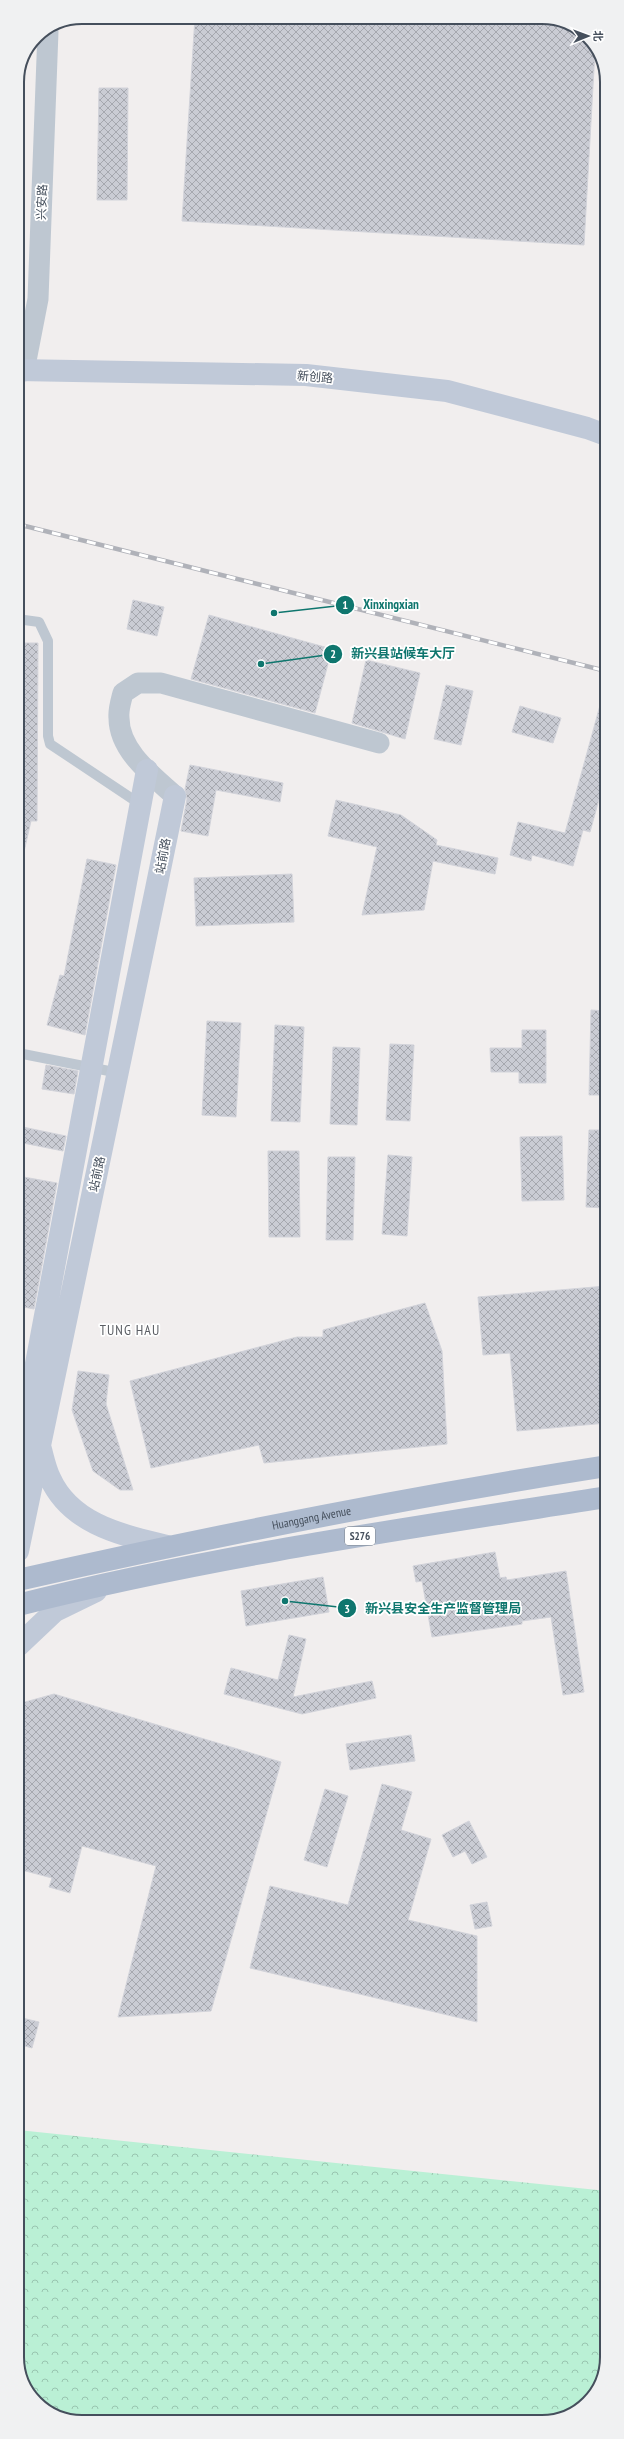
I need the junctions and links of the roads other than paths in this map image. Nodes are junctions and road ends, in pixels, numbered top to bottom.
1 (48, 36) edge
2 (24, 354) edge
3 (24, 370) edge
4 (600, 433) edge
5 (24, 621) edge
6 (379, 743) dead end
7 (147, 770) junction
8 (175, 796) joint
9 (140, 804) junction
10 (24, 1054) edge
11 (91, 1068) junction
12 (119, 1073) junction
13 (24, 1428) edge
14 (39, 1442) junction
15 (600, 1467) edge
16 (600, 1498) edge
17 (24, 1520) edge
18 (167, 1546) junction
19 (24, 1579) edge
20 (115, 1581) junction
21 (24, 1604) edge
22 (24, 1640) edge

1 - 2 street, 兴安路
3 - 4 street, 新创路
5 - 9 lane
6 - 7 street
7 - 8 street
7 - 9 street, 站前路
8 - 12 street, 站前路
9 - 11 street, 站前路
10 - 11 lane
11 - 12 lane
11 - 13 street, 站前路
12 - 14 street, 站前路
14 - 17 street, 站前路
14 - 18 street
15 - 18 main road, Huanggang Avenue / S276
16 - 20 main road, S276
18 - 19 main road, Huanggang Avenue / S276
20 - 21 main road, S276
20 - 22 street

